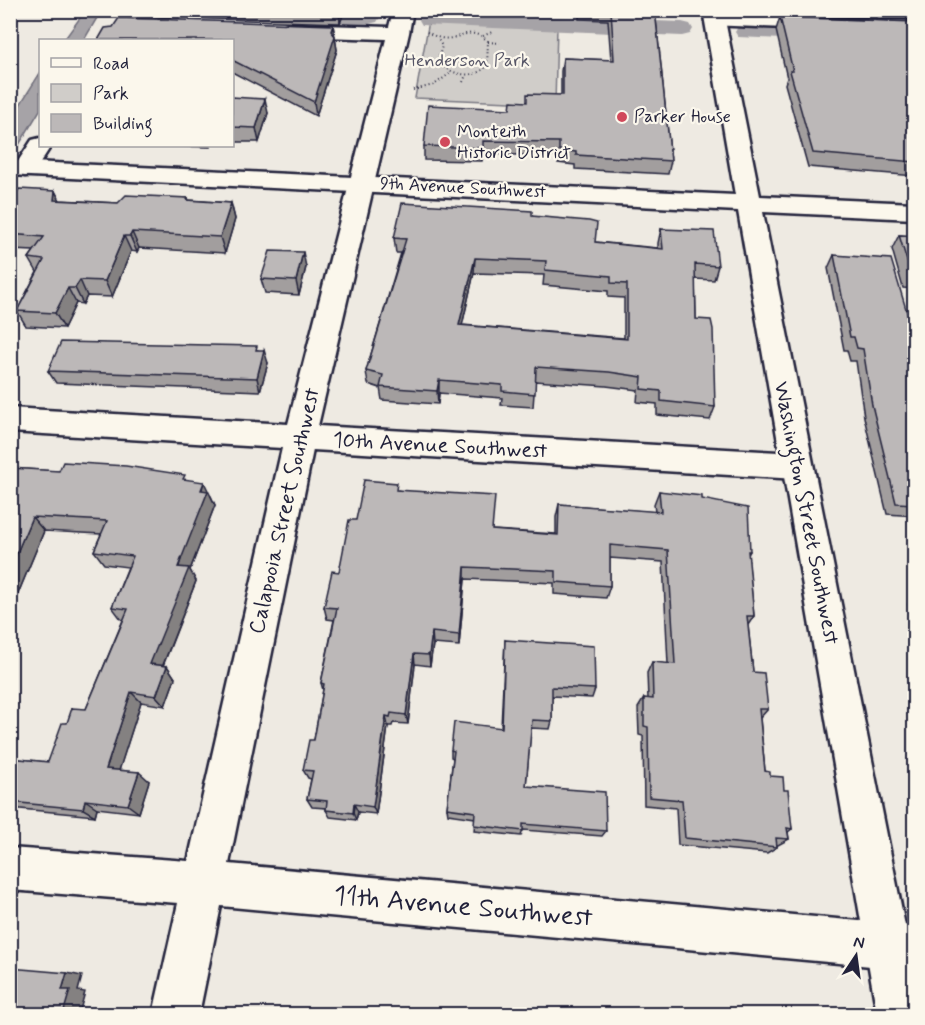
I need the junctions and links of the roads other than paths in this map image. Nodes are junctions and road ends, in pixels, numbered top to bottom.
1 (401, 23) edge
2 (915, 27) edge
3 (269, 29) edge
4 (722, 29) edge
5 (39, 145) edge
6 (16, 169) edge
7 (363, 183) junction
8 (748, 204) junction
9 (915, 211) edge
10 (10, 420) edge
11 (300, 438) junction
12 (798, 466) junction
13 (10, 869) edge
14 (203, 883) junction
15 (901, 947) edge
16 (176, 1014) edge
17 (900, 1014) edge

1 - 3 street
1 - 7 street, Calapooia Street Southwest
2 - 4 street
4 - 8 street, Washington Street Southwest
5 - 6 street
6 - 7 street, 9th Avenue Southwest
7 - 8 street, 9th Avenue Southwest
7 - 11 street, Calapooia Street Southwest
8 - 9 street, 9th Avenue Southwest
8 - 12 street, Washington Street Southwest
10 - 11 street, 10th Avenue Southwest
11 - 12 street, 10th Avenue Southwest
11 - 14 street, Calapooia Street Southwest
12 - 15 street, Washington Street Southwest
13 - 14 street, 11th Avenue Southwest
14 - 15 street, 11th Avenue Southwest
14 - 16 street, Calapooia Street Southwest
15 - 17 street, Washington Street Southwest

